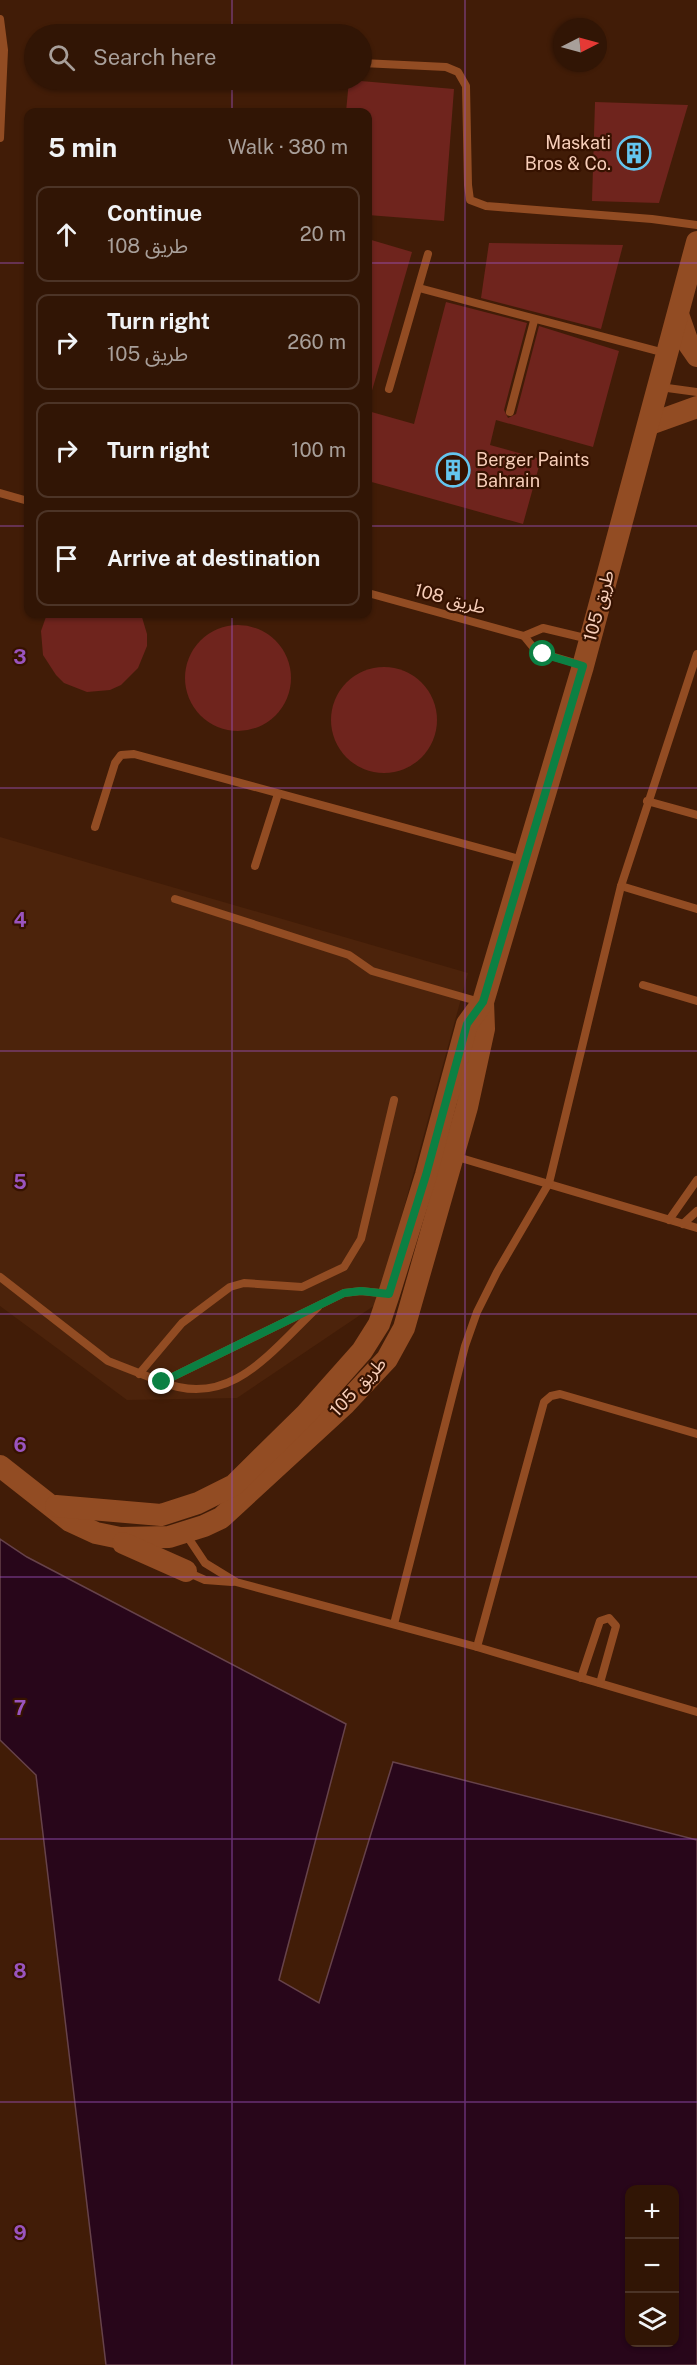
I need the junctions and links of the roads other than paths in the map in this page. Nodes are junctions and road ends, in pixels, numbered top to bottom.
1 (0, 20) edge
2 (372, 63) edge
3 (0, 138) edge
4 (697, 225) edge
5 (697, 242) edge
6 (428, 254) dead end
7 (419, 288) junction
8 (679, 318) junction
9 (534, 321) junction
10 (669, 354) junction
11 (697, 356) edge
12 (660, 387) junction
13 (390, 389) dead end
14 (697, 392) edge
15 (697, 407) edge
16 (510, 412) dead end
17 (650, 424) junction
18 (0, 493) edge
19 (24, 500) edge
20 (372, 594) edge
21 (525, 636) junction
22 (590, 640) junction
23 (697, 654) edge
24 (583, 666) junction
25 (693, 675) edge
26 (278, 794) junction
27 (647, 801) junction
28 (697, 815) edge
29 (95, 827) dead end
30 (526, 861) junction
31 (255, 866) dead end
32 (621, 886) junction
33 (175, 899) dead end
34 (697, 909) edge
35 (643, 985) dead end
36 (697, 1001) edge
37 (483, 1002) junction
38 (394, 1100) dead end
39 (454, 1156) junction
40 (436, 1177) junction
41 (697, 1180) edge
42 (549, 1183) junction
43 (697, 1211) edge
44 (669, 1220) junction
45 (683, 1224) junction
46 (697, 1228) edge
47 (0, 1276) edge
48 (389, 1294) junction
49 (412, 1300) junction
50 (325, 1301) junction
51 (139, 1374) junction
52 (162, 1382) junction
53 (697, 1434) edge
54 (0, 1466) edge
55 (47, 1505) junction
56 (168, 1513) junction
57 (96, 1533) junction
58 (178, 1550) junction
59 (236, 1582) junction
60 (394, 1624) junction
61 (477, 1647) junction
62 (581, 1678) junction
63 (600, 1683) junction
64 (697, 1712) edge

1 - 3 lane
2 - 4 lane
5 - 8 street, طريق 105
6 - 7 lane
7 - 9 lane
7 - 13 lane
8 - 10 street, طريق 105
8 - 11 street
9 - 10 lane
9 - 16 lane
10 - 12 street, طريق 105
12 - 14 lane
12 - 17 street, طريق 105
15 - 17 street
17 - 22 street, طريق 105
18 - 19 lane
20 - 21 lane, طريق 108
21 - 22 lane, طريق 108
21 - 24 lane, طريق 108
22 - 24 street, طريق 105
23 - 25 lane
24 - 30 street, طريق 105
25 - 27 lane
26 - 29 lane
26 - 30 lane
26 - 31 lane
27 - 28 lane
27 - 32 lane
30 - 37 street, طريق 105
32 - 34 lane
32 - 42 lane
33 - 37 lane
35 - 36 lane
37 - 39 street, طريق 105
37 - 40 street, طريق 105
38 - 51 lane
39 - 40 street, طريق 105
39 - 42 lane
40 - 48 street, طريق 105
40 - 49 street, طريق 105
41 - 44 lane
42 - 44 lane
42 - 60 lane
43 - 45 lane
44 - 45 lane
45 - 46 lane
47 - 51 lane
48 - 49 street
48 - 50 lane
48 - 56 street, طريق 105
49 - 58 street, طريق 105
50 - 52 lane
50 - 52 lane
51 - 52 lane
53 - 61 lane
54 - 55 street, طريق 105
55 - 56 street, طريق 105
55 - 57 street, طريق 105
56 - 58 lane
56 - 58 lane
57 - 58 street
57 - 58 street, طريق 105
58 - 59 lane
58 - 59 lane
59 - 60 lane
60 - 61 lane
61 - 62 lane
62 - 63 lane
62 - 63 lane
63 - 64 lane

